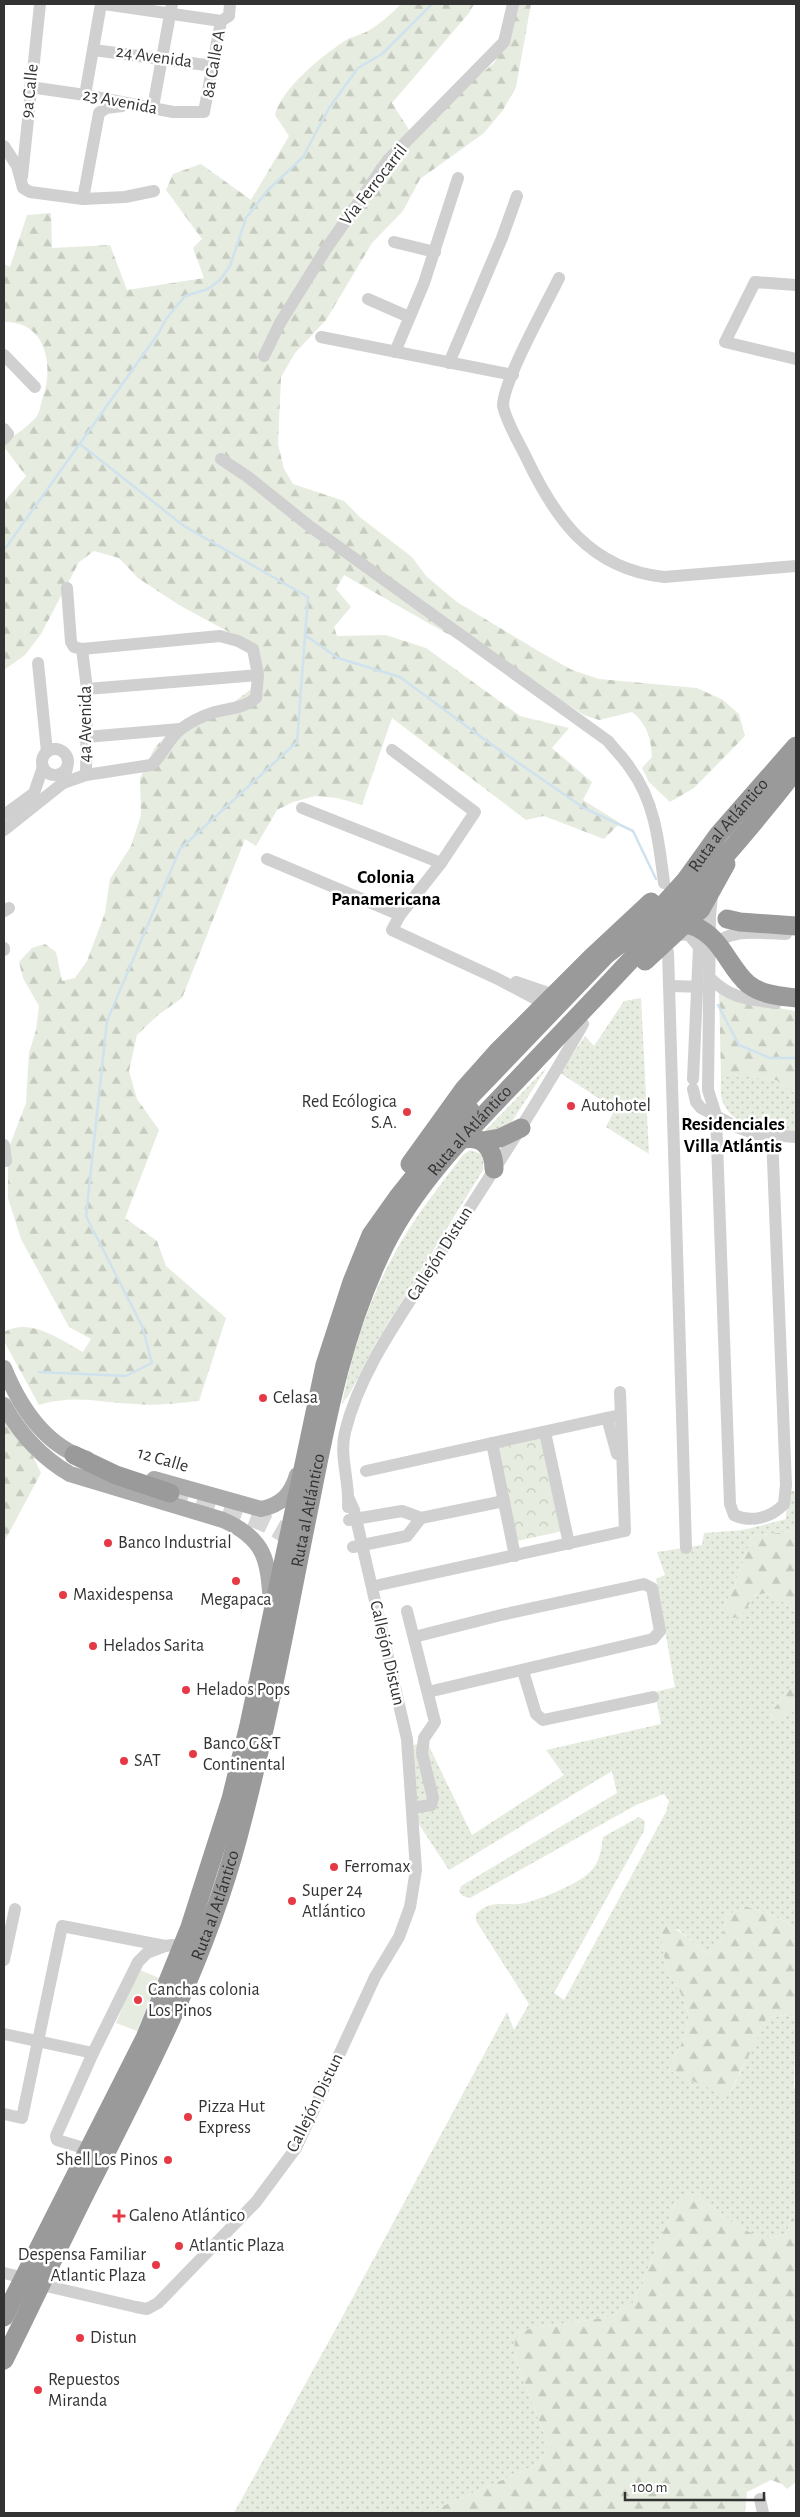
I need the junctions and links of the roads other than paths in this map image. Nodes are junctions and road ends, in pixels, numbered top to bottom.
1 (40, 4) edge
2 (103, 4) edge
3 (513, 4) edge
4 (230, 7) edge
5 (171, 8) edge
6 (221, 21) junction
7 (94, 50) junction
8 (161, 57) junction
9 (213, 66) junction
10 (30, 87) junction
11 (85, 95) junction
12 (138, 105) junction
13 (206, 107) joint
14 (153, 108) junction
15 (4, 146) edge
16 (458, 178) dead end
17 (21, 179) junction
18 (154, 191) dead end
19 (517, 196) dead end
20 (83, 199) junction
21 (394, 242) dead end
22 (435, 252) junction
23 (559, 278) dead end
24 (796, 285) edge
25 (368, 299) dead end
26 (409, 317) junction
27 (322, 338) dead end
28 (395, 352) junction
29 (4, 355) edge
30 (264, 356) dead end
31 (796, 359) edge
32 (450, 363) junction
33 (513, 375) junction
34 (35, 387) dead end
35 (221, 459) dead end
36 (796, 566) edge
37 (68, 588) dead end
38 (82, 649) junction
39 (38, 663) dead end
40 (258, 675) junction
41 (87, 688) junction
42 (180, 729) junction
43 (86, 737) junction
44 (796, 746) edge
45 (392, 750) dead end
46 (47, 752) junction
47 (796, 754) edge
48 (43, 766) junction
49 (67, 768) junction
50 (796, 770) edge
51 (86, 775) junction
52 (63, 783) junction
53 (302, 808) dead end
54 (4, 815) edge
55 (4, 830) edge
56 (745, 830) junction
57 (718, 835) junction
58 (267, 859) dead end
59 (441, 863) junction
60 (706, 868) dead end
61 (664, 883) dead end
62 (713, 890) junction
63 (400, 915) junction
64 (718, 918) junction
65 (796, 926) edge
66 (673, 934) junction
67 (742, 934) junction
68 (796, 934) edge
69 (668, 952) dead end
70 (710, 952) junction
71 (710, 983) junction
72 (669, 986) junction
73 (697, 986) junction
74 (796, 998) edge
75 (550, 999) junction
76 (796, 1006) edge
77 (583, 1024) junction
78 (693, 1087) junction
79 (708, 1090) junction
80 (716, 1115) junction
81 (482, 1116) junction
82 (442, 1118) junction
83 (521, 1128) junction
84 (772, 1135) junction
85 (796, 1137) edge
86 (460, 1140) junction
87 (482, 1141) junction
88 (4, 1145) edge
89 (6, 1161) dead end
90 (494, 1169) junction
91 (372, 1235) junction
92 (4, 1368) edge
93 (620, 1392) dead end
94 (4, 1405) edge
95 (620, 1415) junction
96 (607, 1418) junction
97 (31, 1419) junction
98 (546, 1432) junction
99 (308, 1437) junction
100 (492, 1443) junction
101 (74, 1455) junction
102 (59, 1468) junction
103 (366, 1471) dead end
104 (623, 1476) junction
105 (791, 1485) edge
106 (170, 1493) tunnel mouth
107 (504, 1500) junction
108 (421, 1518) junction
109 (352, 1519) junction
110 (569, 1544) junction
111 (357, 1546) junction
112 (686, 1548) dead end
113 (515, 1556) junction
114 (379, 1585) dead end
115 (272, 1610) junction
116 (407, 1611) dead end
117 (414, 1637) junction
118 (524, 1671) junction
119 (428, 1692) junction
120 (652, 1697) dead end
121 (277, 1706) dead end
122 (412, 1808) junction
123 (243, 1818) junction
124 (15, 1909) dead end
125 (4, 1960) edge
126 (4, 2034) edge
127 (37, 2040) junction
128 (93, 2053) junction
129 (4, 2114) edge
130 (87, 2150) junction
131 (4, 2273) edge
132 (24, 2278) junction
133 (42, 2285) junction
134 (4, 2318) edge
135 (4, 2360) edge
136 (760, 2499) dead end
137 (763, 2513) edge

1 - 10 street, 9a Calle
2 - 5 street
2 - 7 street
3 - 30 street, Via Ferrocarril
4 - 6 street
5 - 6 street
5 - 8 street
6 - 9 street, 8a Calle A
7 - 8 street, 24 Avenida
7 - 11 street
8 - 9 street, 24 Avenida
8 - 14 street
9 - 13 street, 8a Calle A
10 - 11 street, 23 Avenida
10 - 17 street, 9a Calle
11 - 12 street, 23 Avenida
12 - 14 street, 23 Avenida
12 - 20 street
13 - 14 street, 23 Avenida
15 - 17 street
16 - 22 street
17 - 20 street
18 - 20 street
19 - 32 street
21 - 22 street
22 - 26 street
23 - 33 street
24 - 31 street
25 - 26 street
26 - 28 street
27 - 28 street
28 - 32 street
29 - 34 street
32 - 33 street
33 - 36 street
35 - 61 street
37 - 38 street
38 - 40 street
38 - 41 street, 4a Avenida
39 - 46 street
40 - 41 street
40 - 42 street
41 - 43 street, 4a Avenida
42 - 43 street
42 - 51 street
43 - 51 street, 4a Avenida
44 - 57 highway, Ruta al Atlántico
45 - 59 street
46 - 48 street
46 - 49 street
47 - 60 highway
48 - 49 street
48 - 54 street
49 - 52 street
50 - 56 highway, Ruta al Atlántico
51 - 52 street, 4a Avenida
52 - 55 street, 4a Avenida
53 - 59 street
56 - 62 highway
56 - 81 highway, Ruta al Atlántico
57 - 75 highway
57 - 91 highway, Ruta al Atlántico
58 - 63 street
59 - 63 street
62 - 64 street
62 - 66 highway
63 - 75 street
64 - 65 highway
64 - 67 street
64 - 70 street
66 - 73 street
66 - 77 highway
67 - 68 street
67 - 70 street
69 - 72 street
70 - 71 street
71 - 73 street
71 - 76 street
71 - 79 street
72 - 73 street
72 - 112 street
73 - 78 street
74 - 82 highway, bridge
75 - 82 highway
77 - 81 highway
77 - 83 street, Callejón Distun
78 - 79 street
78 - 80 street
79 - 80 street
80 - 84 street
80 - 105 street
81 - 86 highway, Ruta al Atlántico
82 - 91 highway
83 - 87 highway
83 - 90 street, Callejón Distun
84 - 85 street
84 - 105 street
86 - 87 highway
86 - 123 highway, Ruta al Atlántico
87 - 90 highway
88 - 89 street
90 - 109 street, Callejón Distun
91 - 99 highway, Ruta al Atlántico
92 - 97 main road, 12 Calle
93 - 95 street
94 - 102 main road
95 - 96 street
95 - 104 street
96 - 98 street
96 - 104 street
97 - 101 main road, 12 Calle
97 - 102 main road
98 - 100 street
98 - 110 street
99 - 101 main road, 12 Calle
99 - 115 highway, Ruta al Atlántico
100 - 103 street
100 - 107 street
101 - 106 highway
102 - 115 main road
104 - 110 street
107 - 108 street
107 - 113 street
108 - 109 street
108 - 111 street
109 - 111 street, Callejón Distun
110 - 113 street
111 - 122 street, Callejón Distun
113 - 114 street
115 - 130 highway, Ruta al Atlántico
116 - 117 street
117 - 118 street
117 - 119 street
118 - 119 street
118 - 120 street
119 - 122 street
121 - 123 highway
122 - 133 street, Callejón Distun
123 - 133 highway, Ruta al Atlántico
124 - 125 street
126 - 127 street
127 - 128 street
127 - 128 street
127 - 129 street
128 - 130 street
130 - 132 highway, Ruta al Atlántico
131 - 132 street
132 - 134 highway, Ruta al Atlántico
133 - 135 highway, Ruta al Atlántico
136 - 137 street

